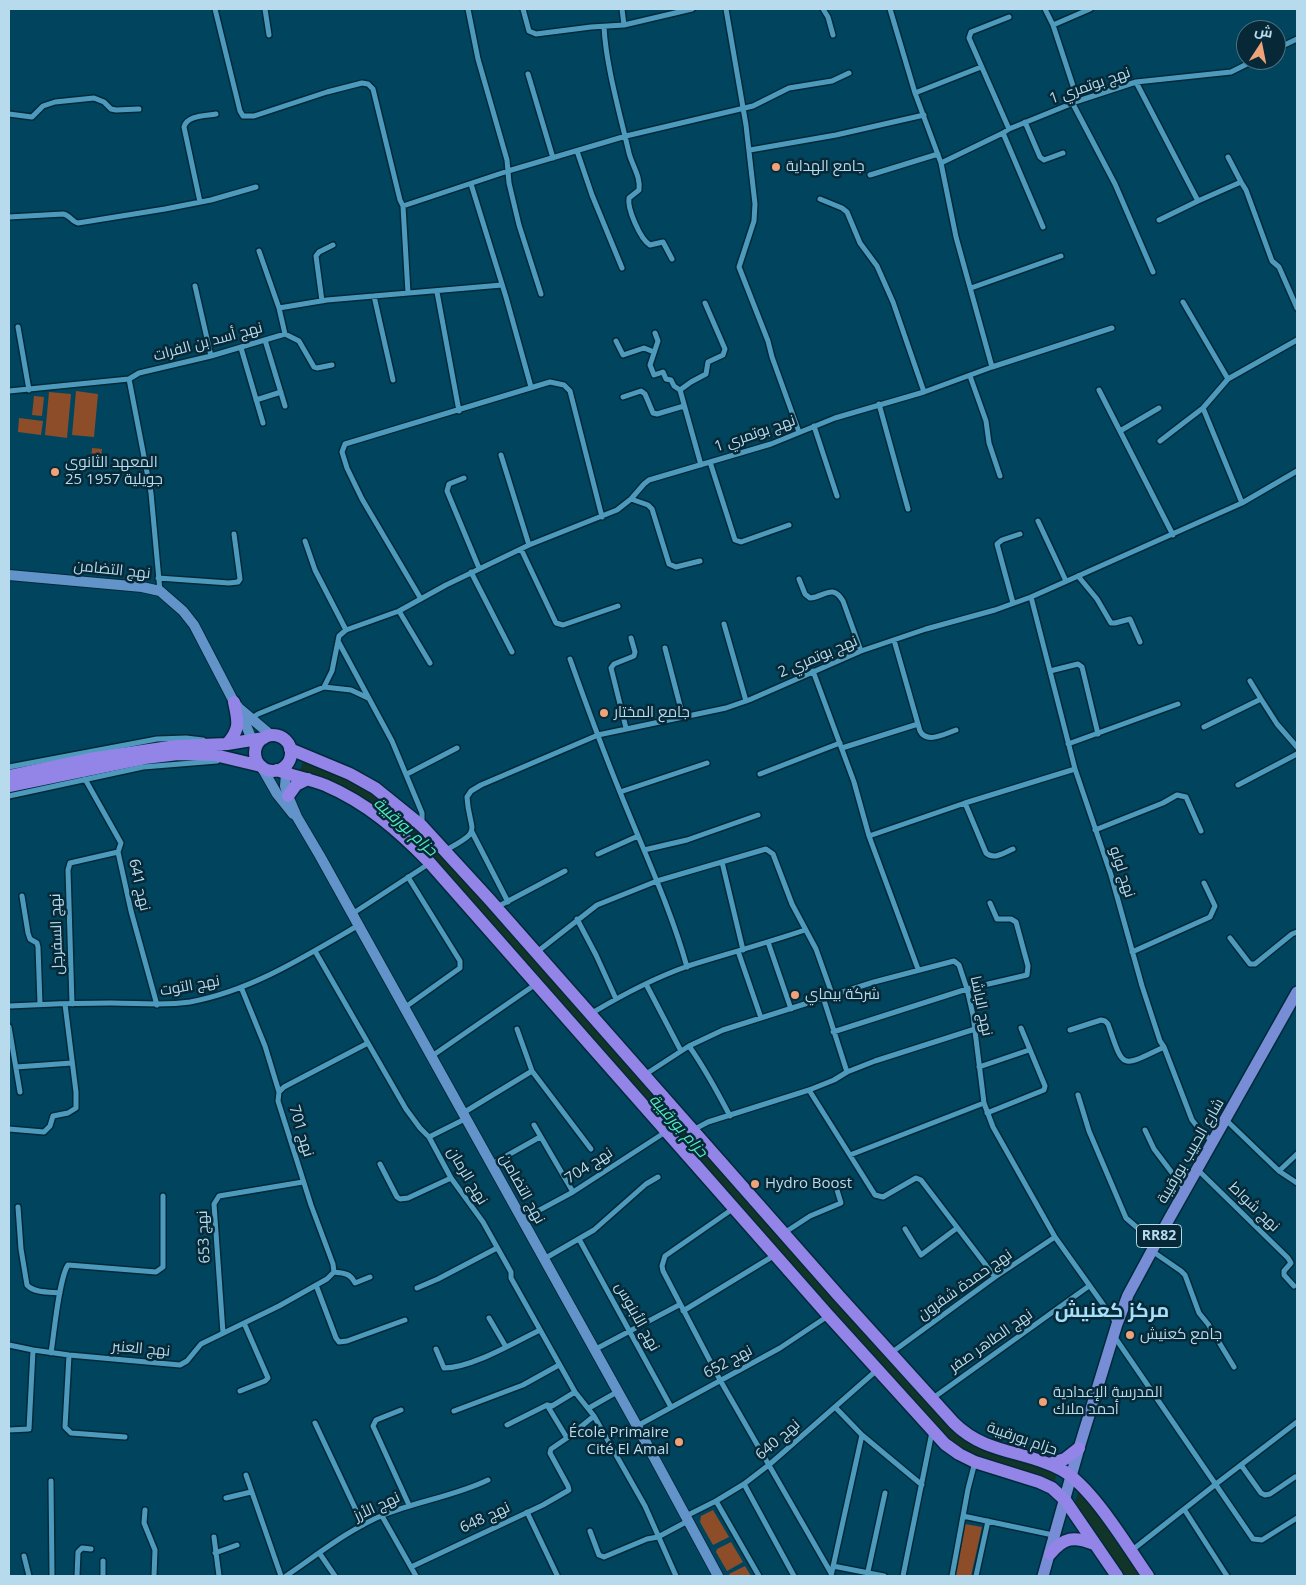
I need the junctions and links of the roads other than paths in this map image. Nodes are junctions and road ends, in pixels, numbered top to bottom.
1 (215, 9) edge
2 (265, 9) edge
3 (468, 9) edge
4 (522, 9) edge
5 (622, 9) edge
6 (692, 9) edge
7 (726, 9) edge
8 (823, 9) edge
9 (890, 9) edge
10 (1045, 9) edge
11 (1090, 9) edge
12 (1009, 17) dead end
13 (624, 25) junction
14 (1053, 25) junction
15 (604, 27) junction
16 (269, 35) dead end
17 (833, 35) dead end
18 (981, 67) junction
19 (1236, 70) edge
20 (849, 73) dead end
21 (528, 74) dead end
22 (1136, 82) junction
23 (915, 93) junction
24 (1076, 103) junction
25 (743, 108) junction
26 (139, 109) dead end
27 (9, 114) edge
28 (216, 114) dead end
29 (924, 115) junction
30 (1025, 122) junction
31 (1009, 128) junction
32 (1003, 133) junction
33 (626, 136) junction
34 (750, 150) junction
35 (577, 151) junction
36 (1063, 153) dead end
37 (938, 154) junction
38 (1228, 157) dead end
39 (553, 158) junction
40 (941, 163) junction
41 (508, 171) junction
42 (870, 175) dead end
43 (1241, 182) junction
44 (471, 184) junction
45 (256, 187) dead end
46 (820, 199) dead end
47 (200, 202) junction
48 (1198, 202) junction
49 (403, 206) junction
50 (9, 217) edge
51 (1159, 220) dead end
52 (1043, 227) dead end
53 (333, 245) dead end
54 (259, 251) dead end
55 (1061, 256) dead end
56 (672, 259) dead end
57 (622, 268) dead end
58 (1153, 272) dead end
59 (502, 285) junction
60 (195, 286) dead end
61 (970, 288) junction
62 (437, 292) junction
63 (408, 293) junction
64 (541, 294) dead end
65 (374, 296) junction
66 (322, 301) junction
67 (1183, 302) dead end
68 (705, 303) dead end
69 (279, 308) junction
70 (1297, 308) edge
71 (18, 327) dead end
72 (1112, 328) dead end
73 (656, 333) dead end
74 (285, 334) junction
75 (265, 340) junction
76 (1297, 340) edge
77 (616, 341) dead end
78 (241, 348) junction
79 (654, 352) junction
80 (211, 356) junction
81 (332, 365) dead end
82 (992, 367) junction
83 (970, 376) junction
84 (129, 379) junction
85 (1228, 379) junction
86 (393, 380) dead end
87 (531, 387) junction
88 (30, 390) junction
89 (680, 390) junction
90 (1099, 390) dead end
91 (9, 391) edge
92 (281, 392) junction
93 (924, 392) junction
94 (623, 398) dead end
95 (256, 400) junction
96 (879, 404) junction
97 (285, 406) dead end
98 (684, 406) junction
99 (1159, 408) dead end
100 (1203, 408) junction
101 (459, 411) junction
102 (263, 423) dead end
103 (814, 426) junction
104 (1120, 431) junction
105 (799, 432) junction
106 (1160, 441) dead end
107 (501, 455) dead end
108 (710, 462) junction
109 (701, 465) junction
110 (1297, 471) edge
111 (1000, 476) dead end
112 (464, 478) dead end
113 (837, 496) dead end
114 (631, 499) junction
115 (1242, 503) junction
116 (908, 508) dead end
117 (602, 517) junction
118 (1038, 521) dead end
119 (790, 525) dead end
120 (234, 534) dead end
121 (1020, 534) dead end
122 (1173, 535) junction
123 (305, 541) dead end
124 (530, 545) junction
125 (520, 549) junction
126 (700, 561) dead end
127 (478, 568) junction
128 (471, 572) junction
129 (9, 575) edge
130 (1078, 576) junction
131 (158, 578) junction
132 (799, 579) dead end
133 (1066, 581) junction
134 (160, 591) junction
135 (1031, 597) junction
136 (420, 599) junction
137 (1013, 603) junction
138 (618, 606) dead end
139 (399, 611) junction
140 (724, 624) dead end
141 (346, 630) junction
142 (631, 638) dead end
143 (338, 640) junction
144 (894, 640) junction
145 (1140, 642) dead end
146 (666, 648) dead end
147 (861, 651) junction
148 (512, 652) dead end
149 (570, 659) dead end
150 (430, 663) dead end
151 (1050, 670) junction
152 (813, 671) junction
153 (1250, 681) dead end
154 (324, 686) junction
155 (369, 698) junction
156 (1261, 699) junction
157 (746, 701) junction
158 (1178, 704) dead end
159 (236, 705) joint
160 (683, 718) junction
161 (244, 723) junction
162 (918, 724) junction
163 (1204, 727) dead end
164 (626, 728) junction
165 (956, 730) dead end
166 (1098, 734) junction
167 (598, 735) junction
168 (261, 741) junction
169 (221, 744) junction
170 (1068, 744) junction
171 (841, 746) junction
172 (1297, 747) edge
173 (457, 748) dead end
174 (290, 749) junction
175 (1297, 754) edge
176 (234, 759) junction
177 (707, 763) dead end
178 (261, 766) junction
179 (9, 767) edge
180 (283, 769) junction
181 (1075, 769) junction
182 (407, 774) junction
183 (760, 774) dead end
184 (9, 776) edge
185 (85, 779) junction
186 (308, 779) junction
187 (1238, 785) dead end
188 (9, 786) edge
189 (620, 792) junction
190 (9, 796) edge
191 (288, 796) junction
192 (965, 804) junction
193 (758, 815) dead end
194 (297, 817) junction
195 (422, 826) junction
196 (1095, 830) junction
197 (1201, 831) dead end
198 (472, 832) junction
199 (638, 836) junction
200 (869, 836) junction
201 (1013, 849) dead end
202 (644, 850) junction
203 (446, 851) junction
204 (118, 852) junction
205 (598, 854) dead end
206 (722, 862) junction
207 (430, 863) junction
208 (566, 871) dead end
209 (408, 877) junction
210 (657, 881) junction
211 (1204, 883) dead end
212 (22, 896) dead end
213 (990, 903) dead end
214 (502, 905) junction
215 (352, 914) junction
216 (577, 919) junction
217 (358, 925) junction
218 (805, 930) junction
219 (1297, 932) edge
220 (1230, 938) dead end
221 (768, 942) junction
222 (315, 951) junction
223 (740, 951) junction
224 (1132, 952) junction
225 (537, 953) junction
226 (686, 967) junction
227 (918, 969) junction
228 (537, 984) junction
229 (646, 984) junction
230 (241, 987) junction
231 (967, 989) junction
232 (832, 994) junction
233 (823, 997) junction
234 (1296, 997) edge
235 (616, 999) junction
236 (40, 1004) junction
237 (65, 1004) junction
238 (72, 1004) junction
239 (157, 1004) junction
240 (9, 1006) edge
241 (404, 1008) junction
242 (790, 1008) junction
243 (590, 1014) junction
244 (761, 1018) junction
245 (9, 1027) edge
246 (1021, 1028) dead end
247 (517, 1029) dead end
248 (975, 1029) junction
249 (1070, 1030) dead end
250 (833, 1032) junction
251 (368, 1043) junction
252 (689, 1046) junction
253 (1164, 1048) junction
254 (1029, 1050) junction
255 (681, 1051) junction
256 (432, 1056) junction
257 (72, 1063) junction
258 (16, 1067) junction
259 (979, 1067) junction
260 (532, 1071) junction
261 (846, 1072) junction
262 (644, 1075) junction
263 (809, 1090) junction
264 (20, 1092) dead end
265 (279, 1092) junction
266 (1078, 1095) dead end
267 (984, 1103) junction
268 (987, 1113) junction
269 (464, 1116) junction
270 (730, 1116) junction
271 (1226, 1120) junction
272 (534, 1126) dead end
273 (9, 1128) edge
274 (692, 1130) junction
275 (1145, 1130) dead end
276 (667, 1131) junction
277 (429, 1137) junction
278 (540, 1137) junction
279 (1214, 1142) junction
280 (591, 1149) dead end
281 (1297, 1154) edge
282 (850, 1155) junction
283 (380, 1164) dead end
284 (491, 1165) junction
285 (1198, 1170) junction
286 (1279, 1171) junction
287 (658, 1177) dead end
288 (451, 1178) junction
289 (303, 1182) junction
290 (1297, 1183) edge
291 (837, 1190) dead end
292 (1185, 1191) junction
293 (573, 1192) junction
294 (163, 1196) dead end
295 (18, 1207) dead end
296 (734, 1208) junction
297 (522, 1219) junction
298 (956, 1228) junction
299 (905, 1229) dead end
300 (784, 1234) junction
301 (1055, 1237) junction
302 (580, 1239) junction
303 (1154, 1247) junction
304 (497, 1248) junction
305 (775, 1255) junction
306 (544, 1259) junction
307 (334, 1272) junction
308 (370, 1277) dead end
309 (995, 1277) junction
310 (316, 1285) junction
311 (1089, 1286) junction
312 (1294, 1286) dead end
313 (417, 1288) dead end
314 (60, 1293) junction
315 (679, 1304) junction
316 (683, 1311) junction
317 (828, 1315) junction
318 (489, 1318) dead end
319 (405, 1320) dead end
320 (244, 1323) junction
321 (540, 1330) junction
322 (631, 1330) junction
323 (1115, 1330) junction
324 (223, 1334) junction
325 (9, 1345) edge
326 (506, 1347) junction
327 (436, 1349) dead end
328 (33, 1350) junction
329 (594, 1350) junction
330 (51, 1353) junction
331 (890, 1354) junction
332 (69, 1355) junction
333 (559, 1365) junction
334 (1234, 1367) dead end
335 (878, 1370) junction
336 (720, 1380) junction
337 (240, 1391) dead end
338 (575, 1392) junction
339 (617, 1392) junction
340 (931, 1399) junction
341 (546, 1405) junction
342 (671, 1407) junction
343 (835, 1407) junction
344 (589, 1408) junction
345 (400, 1410) dead end
346 (454, 1411) dead end
347 (594, 1416) junction
348 (1297, 1422) edge
349 (315, 1423) dead end
350 (506, 1425) dead end
351 (637, 1426) junction
352 (9, 1430) edge
353 (932, 1430) junction
354 (862, 1435) junction
355 (126, 1437) dead end
356 (567, 1438) junction
357 (1079, 1448) junction
358 (975, 1462) junction
359 (770, 1464) junction
360 (1049, 1464) junction
361 (1241, 1465) junction
362 (246, 1476) dead end
363 (1071, 1476) junction
364 (1295, 1477) dead end
365 (488, 1480) dead end
366 (51, 1481) dead end
367 (744, 1484) junction
368 (1216, 1484) junction
369 (922, 1485) junction
370 (251, 1492) junction
371 (885, 1493) dead end
372 (226, 1498) dead end
373 (1065, 1500) junction
374 (716, 1501) junction
375 (409, 1505) junction
376 (1184, 1509) junction
377 (145, 1510) dead end
378 (527, 1512) junction
379 (382, 1516) junction
380 (963, 1516) junction
381 (1297, 1518) edge
382 (687, 1519) junction
383 (988, 1521) junction
384 (363, 1525) junction
385 (590, 1531) dead end
386 (1055, 1536) junction
387 (214, 1537) dead end
388 (658, 1537) junction
389 (1094, 1544) junction
390 (237, 1545) dead end
391 (91, 1549) dead end
392 (1131, 1552) junction
393 (215, 1553) junction
394 (320, 1554) junction
395 (1050, 1554) junction
396 (24, 1556) dead end
397 (103, 1561) dead end
398 (833, 1566) junction
399 (411, 1567) junction
400 (831, 1574) edge
401 (557, 1575) dead end
402 (867, 1575) edge
403 (29, 1576) edge
404 (52, 1576) edge
405 (77, 1576) edge
406 (103, 1576) edge
407 (154, 1576) edge
408 (220, 1576) edge
409 (281, 1576) edge
410 (286, 1576) edge
411 (334, 1576) edge
412 (416, 1576) edge
413 (676, 1576) edge
414 (718, 1576) edge
415 (759, 1576) edge
416 (794, 1576) edge
417 (884, 1576) edge
418 (903, 1576) edge
419 (952, 1576) edge
420 (976, 1576) edge
421 (1043, 1576) edge
422 (1117, 1576) edge
423 (1148, 1576) edge
424 (1227, 1576) edge

1 - 49 street
2 - 16 street
3 - 41 street
4 - 15 street
5 - 13 street
6 - 13 street
7 - 25 street
8 - 17 street
9 - 23 street
10 - 14 street
11 - 14 street
12 - 18 street
13 - 15 street
14 - 24 street
15 - 33 street
18 - 23 street
18 - 31 street
19 - 22 street, نهج بوتمري 1
20 - 25 street
21 - 39 street
22 - 24 street, نهج بوتمري 1
22 - 48 street
23 - 29 street
24 - 30 street, نهج بوتمري 1
24 - 58 street
25 - 33 street
25 - 34 street
26 - 27 street
28 - 47 street
29 - 34 street
29 - 37 street
30 - 31 street, نهج بوتمري 1
30 - 36 street
31 - 32 street, نهج بوتمري 1
32 - 40 street, نهج بوتمري 1
32 - 52 street
33 - 35 street
33 - 56 street
34 - 105 street
35 - 39 street
35 - 57 street
37 - 40 street
37 - 42 street
38 - 43 street
39 - 41 street
40 - 61 street
41 - 44 street
41 - 64 street
43 - 48 street
43 - 70 street
44 - 49 street
44 - 59 street
45 - 47 street
46 - 93 street
47 - 50 street
48 - 51 street
49 - 63 street
53 - 66 street
54 - 69 street
55 - 61 street
59 - 62 street, نهج أسد بن الفرات
59 - 87 street
60 - 80 street
61 - 82 street
62 - 63 street, نهج أسد بن الفرات
62 - 101 street
63 - 65 street, نهج أسد بن الفرات
65 - 66 street, نهج أسد بن الفرات
65 - 86 street
66 - 69 street, نهج أسد بن الفرات
67 - 85 street
68 - 89 street
69 - 74 street, نهج أسد بن الفرات
71 - 88 street
72 - 82 street, نهج بوتمري 1
73 - 79 street
74 - 75 street, نهج أسد بن الفرات
74 - 81 street
75 - 78 street, نهج أسد بن الفرات
75 - 92 street
76 - 85 street
77 - 79 street
78 - 80 street, نهج أسد بن الفرات
78 - 95 street
79 - 89 street
80 - 84 street, نهج أسد بن الفرات
82 - 83 street, نهج بوتمري 1
83 - 93 street, نهج بوتمري 1
83 - 111 street
84 - 88 street, نهج أسد بن الفرات
84 - 131 street
85 - 100 street
87 - 101 street
87 - 117 street
88 - 91 street, نهج أسد بن الفرات
89 - 98 street
90 - 104 street
92 - 95 street
92 - 97 street
93 - 96 street, نهج بوتمري 1
94 - 98 street
95 - 102 street
96 - 103 street, نهج بوتمري 1
96 - 116 street
98 - 109 street
99 - 104 street
100 - 106 street
100 - 115 street
101 - 136 street
103 - 105 street, نهج بوتمري 1
103 - 113 street
104 - 122 street
105 - 108 street, نهج بوتمري 1
107 - 124 street
108 - 109 street, نهج بوتمري 1
108 - 119 street
109 - 114 street, نهج بوتمري 1
110 - 115 street, نهج بوتمري 2
112 - 127 street
114 - 117 street, نهج بوتمري 1
114 - 126 street
115 - 122 street, نهج بوتمري 2
117 - 124 street, نهج بوتمري 1
118 - 133 street
120 - 131 street
121 - 137 street
122 - 130 street, نهج بوتمري 2
123 - 141 street
124 - 125 street, نهج بوتمري 1
125 - 127 street, نهج بوتمري 1
125 - 138 street
127 - 128 street, نهج بوتمري 1
128 - 136 street, نهج بوتمري 1
128 - 148 street
129 - 134 street, نهج التضامن
130 - 133 street, نهج بوتمري 2
130 - 145 street
131 - 134 street
132 - 147 street
133 - 135 street, نهج بوتمري 2
134 - 159 street, نهج التضامن
135 - 137 street, نهج بوتمري 2
135 - 151 street, نهج لولو
136 - 139 street, نهج بوتمري 1
137 - 144 street, نهج بوتمري 2
139 - 141 street, نهج بوتمري 1
139 - 150 street
140 - 157 street
141 - 143 street
142 - 164 street
143 - 154 street
143 - 155 street
144 - 147 street, نهج بوتمري 2
144 - 162 street
146 - 160 street
147 - 152 street, نهج بوتمري 2
149 - 167 street
151 - 166 street
151 - 170 street, نهج لولو
152 - 157 street, نهج بوتمري 2
152 - 171 street
153 - 156 street
154 - 155 street
154 - 161 street
155 - 182 street
156 - 163 street
156 - 172 street
157 - 160 street, نهج بوتمري 2
158 - 166 street
159 - 161 highway
160 - 164 street, نهج بوتمري 2
161 - 168 street
161 - 168 street
161 - 169 highway
162 - 165 street
162 - 171 street
164 - 167 street, نهج بوتمري 2
166 - 170 street
167 - 189 street
167 - 198 street, نهج بوتمري 2
168 - 169 highway
168 - 174 highway
168 - 178 highway
169 - 179 street
169 - 184 highway
170 - 181 street, نهج لولو
171 - 183 street
171 - 200 street
173 - 182 street
174 - 180 highway
174 - 195 highway, حزام بورقيبة
175 - 187 street
176 - 178 highway
176 - 185 street
176 - 188 highway
177 - 189 street
178 - 180 highway
178 - 194 street, نهج التضامن
180 - 186 highway
180 - 191 street, نهج التضامن
181 - 192 street
181 - 196 street, نهج لولو
182 - 195 street
185 - 190 street
185 - 204 street, نهج 641
186 - 191 highway
186 - 207 highway
189 - 199 street
191 - 194 street, نهج التضامن
192 - 200 street
192 - 201 street
193 - 202 street
194 - 215 street, نهج التضامن
195 - 203 highway, حزام بورقيبة
196 - 197 street
196 - 224 street, نهج لولو
198 - 203 street
198 - 214 street
199 - 202 street
199 - 205 street
200 - 227 street
202 - 210 street
203 - 214 highway, حزام بورقيبة
204 - 238 street, نهج السفرجل
204 - 239 street, نهج 641
206 - 210 street
206 - 218 street
206 - 223 street
207 - 209 street
207 - 228 highway
208 - 214 street
209 - 215 street
209 - 241 street
210 - 216 street
210 - 226 street
211 - 224 street
212 - 236 street
213 - 231 street
214 - 225 highway, حزام بورقيبة
215 - 217 street, نهج التضامن
216 - 225 street
216 - 235 street
217 - 222 street, نهج التوت
217 - 241 street, نهج التضامن
218 - 221 street
218 - 232 street
219 - 220 street
221 - 223 street
221 - 242 street
222 - 230 street, نهج التوت
222 - 251 street, نهج الرمان
223 - 226 street
223 - 244 street
224 - 253 street, نهج لولو
225 - 243 highway, حزام بورقيبة
226 - 229 street
227 - 231 street, نهج الباشا
227 - 232 street, نهج الباشا
228 - 256 street
228 - 276 highway
229 - 235 street
229 - 255 street
230 - 239 street, نهج التوت
230 - 265 street
231 - 248 street, نهج الباشا
231 - 250 street
232 - 233 street, نهج الباشا
233 - 242 street, نهج الباشا
233 - 250 street
234 - 271 main road, شارع الحبيب بورقيبة / RR82
235 - 243 street
236 - 237 street, نهج التوت
236 - 240 street, نهج التوت
237 - 238 street, نهج التوت
237 - 257 street
238 - 239 street, نهج التوت
241 - 256 street, نهج التضامن
242 - 244 street, نهج الباشا
243 - 262 highway, حزام بورقيبة
244 - 252 street, نهج الباشا
245 - 258 street
246 - 254 street
247 - 260 street
248 - 259 street, نهج الباشا
248 - 261 street
249 - 253 street
250 - 261 street
251 - 265 street, نهج 701
251 - 277 street, نهج الرمان
252 - 255 street, نهج الباشا
252 - 270 street
253 - 279 street, نهج لولو
254 - 259 street
254 - 268 street
255 - 262 street, نهج الباشا
256 - 269 street, نهج التضامن
257 - 258 street
257 - 273 street
258 - 264 street
259 - 267 street, نهج الباشا
260 - 269 street
260 - 280 street
261 - 263 street
262 - 274 highway, حزام بورقيبة
263 - 270 street
263 - 282 street
265 - 289 street, نهج 701
266 - 303 street
267 - 268 street, نهج الباشا
267 - 282 street
268 - 301 street, نهج الباشا
269 - 277 street
269 - 284 street, نهج التضامن
270 - 274 street
271 - 279 main road, شارع الحبيب بورقيبة / RR82
271 - 286 street
272 - 278 street
274 - 300 highway, حزام بورقيبة
275 - 292 street
276 - 293 street, نهج 704
276 - 296 highway
277 - 288 street, نهج الرمان
278 - 284 street
278 - 293 street
279 - 285 main road, شارع الحبيب بورقيبة / RR82
281 - 286 street
282 - 298 street
283 - 288 street
284 - 297 street, نهج التضامن
285 - 292 main road, شارع الحبيب بورقيبة / RR82
285 - 312 street, نهج شواط
286 - 290 street
287 - 302 street
288 - 304 street, نهج الرمان
289 - 307 street, نهج 701
289 - 324 street, نهج 653
291 - 300 street
292 - 303 main road, شارع الحبيب بورقيبة / RR82
293 - 297 street, نهج 704
294 - 314 street
295 - 314 street
296 - 305 highway
296 - 315 street
297 - 306 street, نهج التضامن
298 - 299 street
298 - 309 street
300 - 331 highway, حزام بورقيبة
301 - 309 street, نهج حمدة شقرون
301 - 311 street, نهج الباشا
302 - 306 street
302 - 322 street, نهج الأبنوس
303 - 323 main road, شارع الحبيب بورقيبة / RR82
303 - 334 street
304 - 313 street
304 - 321 street, نهج الرمان
305 - 316 street
305 - 317 highway
306 - 329 street, نهج التضامن
307 - 308 street
307 - 310 street, نهج العنبر
309 - 331 street, نهج حمدة شقرون
310 - 319 street
310 - 320 street, نهج العنبر
311 - 323 street, نهج الباشا
311 - 340 street, نهج الطاهر صفر
314 - 330 street
315 - 316 street
315 - 322 street
316 - 336 street
317 - 335 highway
317 - 336 street, نهج 652
318 - 326 street
320 - 324 street, نهج العنبر
320 - 337 street
321 - 326 street
321 - 333 street, نهج الرمان
322 - 329 street
322 - 342 street, نهج الأبنوس
323 - 357 main road, شارع الحبيب بورقيبة / RR82
323 - 368 street, نهج الباشا
324 - 332 street, نهج العنبر
325 - 328 street, نهج العنبر
326 - 327 street
328 - 330 street, نهج العنبر
328 - 352 street
329 - 339 street, نهج التضامن
330 - 332 street, نهج العنبر
331 - 340 highway, حزام بورقيبة
332 - 355 street
333 - 338 street, نهج الرمان
333 - 346 street
335 - 343 street, نهج 640
335 - 353 highway
336 - 342 street, نهج 652
336 - 359 street
338 - 341 street
338 - 344 street, نهج الرمان
339 - 344 street
339 - 351 street, نهج التضامن
340 - 360 highway, حزام بورقيبة
341 - 350 street
341 - 356 street
342 - 351 street, نهج 652
343 - 354 street
343 - 359 street, نهج 640
344 - 347 street, نهج الرمان
345 - 375 street
347 - 356 street
347 - 388 street, نهج الرمان
348 - 361 street
349 - 384 street
351 - 382 street, نهج التضامن
353 - 358 highway
353 - 369 street
354 - 369 street
354 - 398 street
356 - 378 street, نهج 648
357 - 360 highway
357 - 363 main road, شارع الحبيب بورقيبة / RR82
358 - 373 highway
358 - 380 street
359 - 367 street, نهج 640
359 - 400 street
360 - 363 highway, حزام بورقيبة
361 - 364 street
361 - 368 street
362 - 370 street
363 - 373 main road, شارع الحبيب بورقيبة / RR82
363 - 392 highway, حزام بورقيبة
365 - 375 street, نهج الأرز
366 - 404 street
367 - 374 street, نهج 640
367 - 416 street
368 - 376 street
368 - 381 street, نهج الباشا
369 - 418 street
370 - 372 street
370 - 409 street
371 - 402 street
373 - 386 main road, RR82
373 - 389 highway
374 - 382 street, نهج 640
374 - 415 street
375 - 379 street, نهج الأرز
376 - 392 street
376 - 424 street
377 - 407 street
378 - 399 street, نهج 648
378 - 401 street
379 - 384 street, نهج الأرز
379 - 399 street
380 - 383 street
380 - 419 street
382 - 388 street, نهج 640
382 - 414 street, نهج التضامن
383 - 386 street
383 - 420 street
384 - 394 street, نهج الأرز
385 - 388 street, نهج 640
386 - 395 main road, RR82
387 - 393 street
388 - 413 street, نهج الرمان
389 - 395 highway
389 - 422 highway
390 - 393 street
391 - 405 street
392 - 423 highway, حزام بورقيبة
393 - 408 street
394 - 410 street, نهج الأرز
394 - 411 street
395 - 421 main road, RR82
396 - 403 street
397 - 406 street
398 - 400 street
398 - 402 street
399 - 412 street
402 - 417 street

